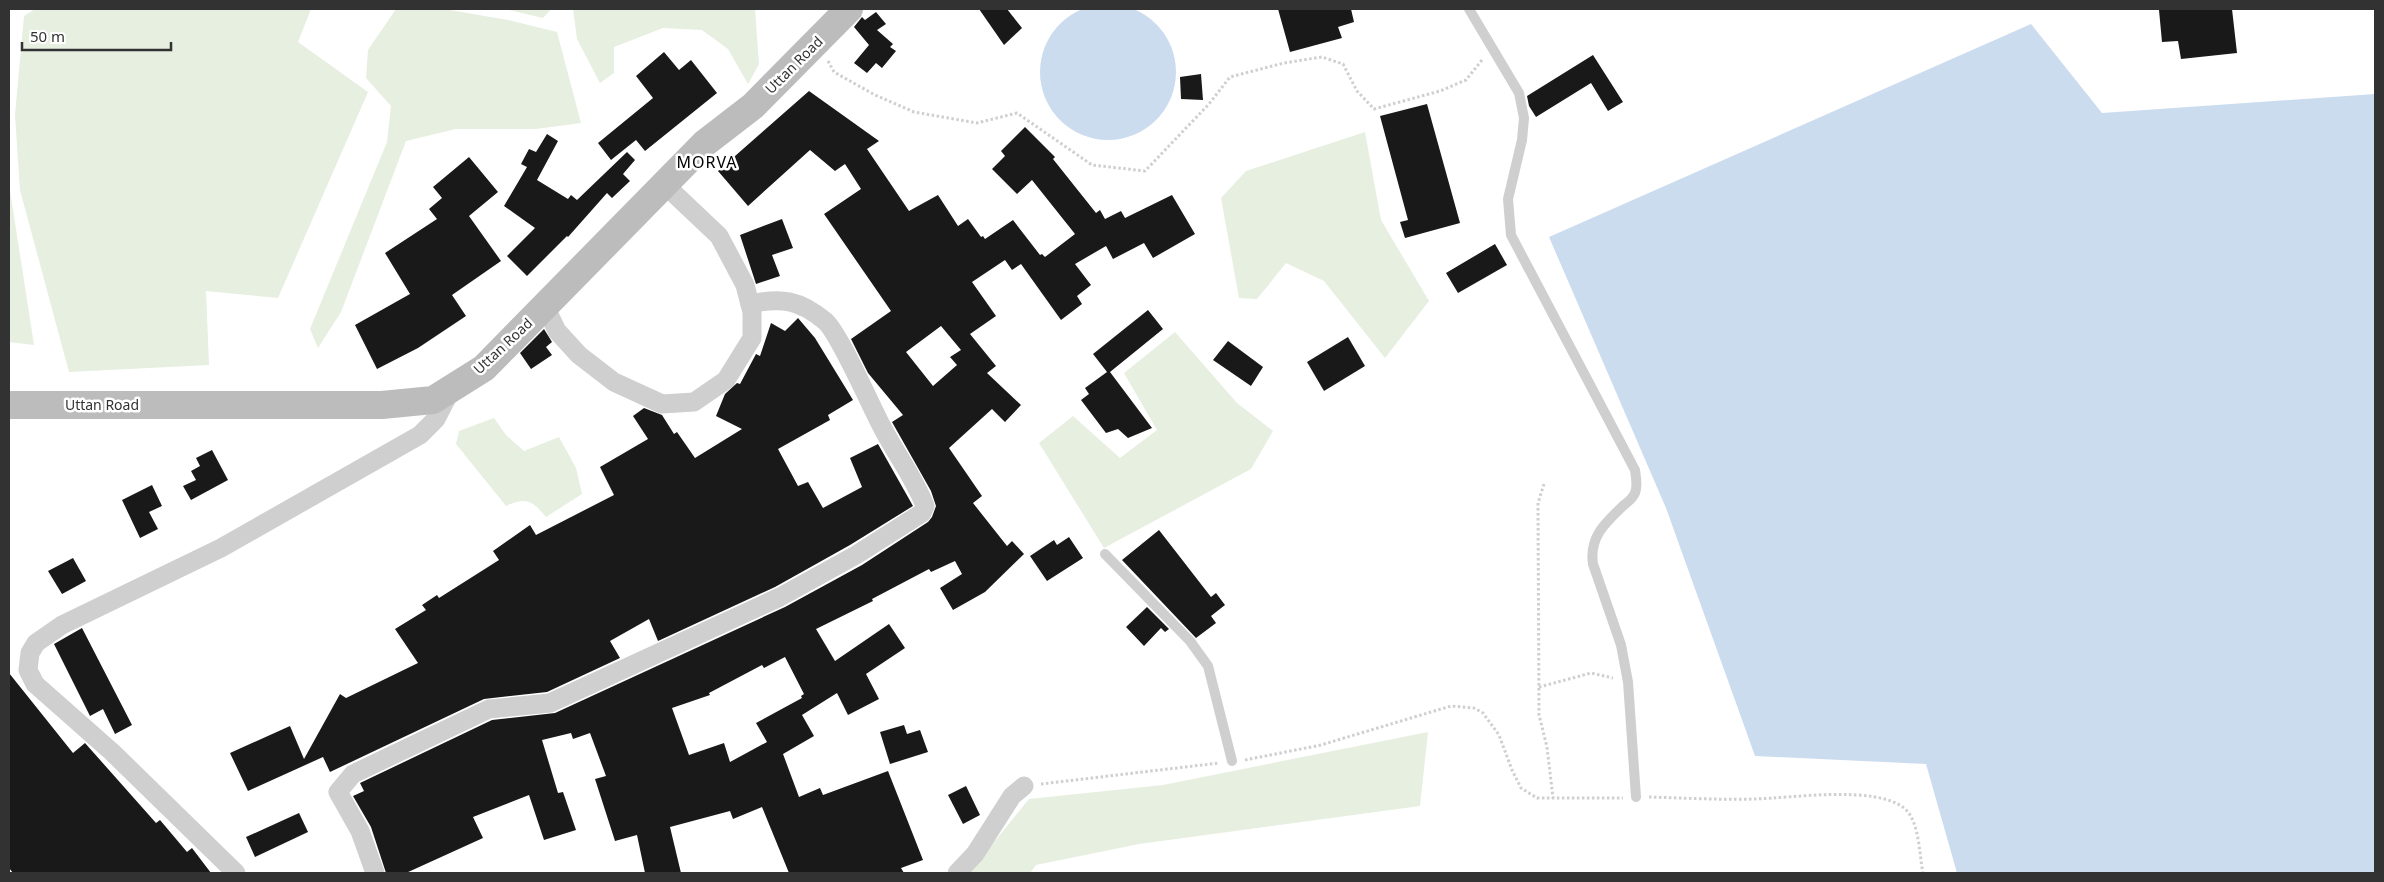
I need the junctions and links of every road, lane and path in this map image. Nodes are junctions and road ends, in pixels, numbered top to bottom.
1 (849, 9) edge
2 (1470, 9) edge
3 (818, 40) junction
4 (1493, 46) junction
5 (664, 184) junction
6 (750, 304) junction
7 (545, 306) junction
8 (452, 388) junction
9 (9, 405) edge
10 (1544, 484) dead end
11 (1105, 554) dead end
12 (1628, 682) junction
13 (1539, 686) junction
14 (1232, 761) junction
15 (1024, 786) joint
16 (1553, 798) junction
17 (1636, 798) junction
18 (236, 873) edge
19 (375, 873) edge
20 (957, 873) edge
21 (1923, 873) edge

1 - 3 main road, Uttan Road
2 - 4 lane
3 - 4 path
3 - 5 main road, Uttan Road
4 - 12 lane
5 - 6 street
5 - 7 main road, Uttan Road
6 - 7 street
6 - 19 street
7 - 8 main road, Uttan Road
8 - 9 main road, Uttan Road
8 - 18 street
10 - 13 path
11 - 14 lane
12 - 13 path
12 - 17 lane
13 - 16 path
14 - 15 path
14 - 16 path
15 - 20 street
16 - 17 path
17 - 21 path

